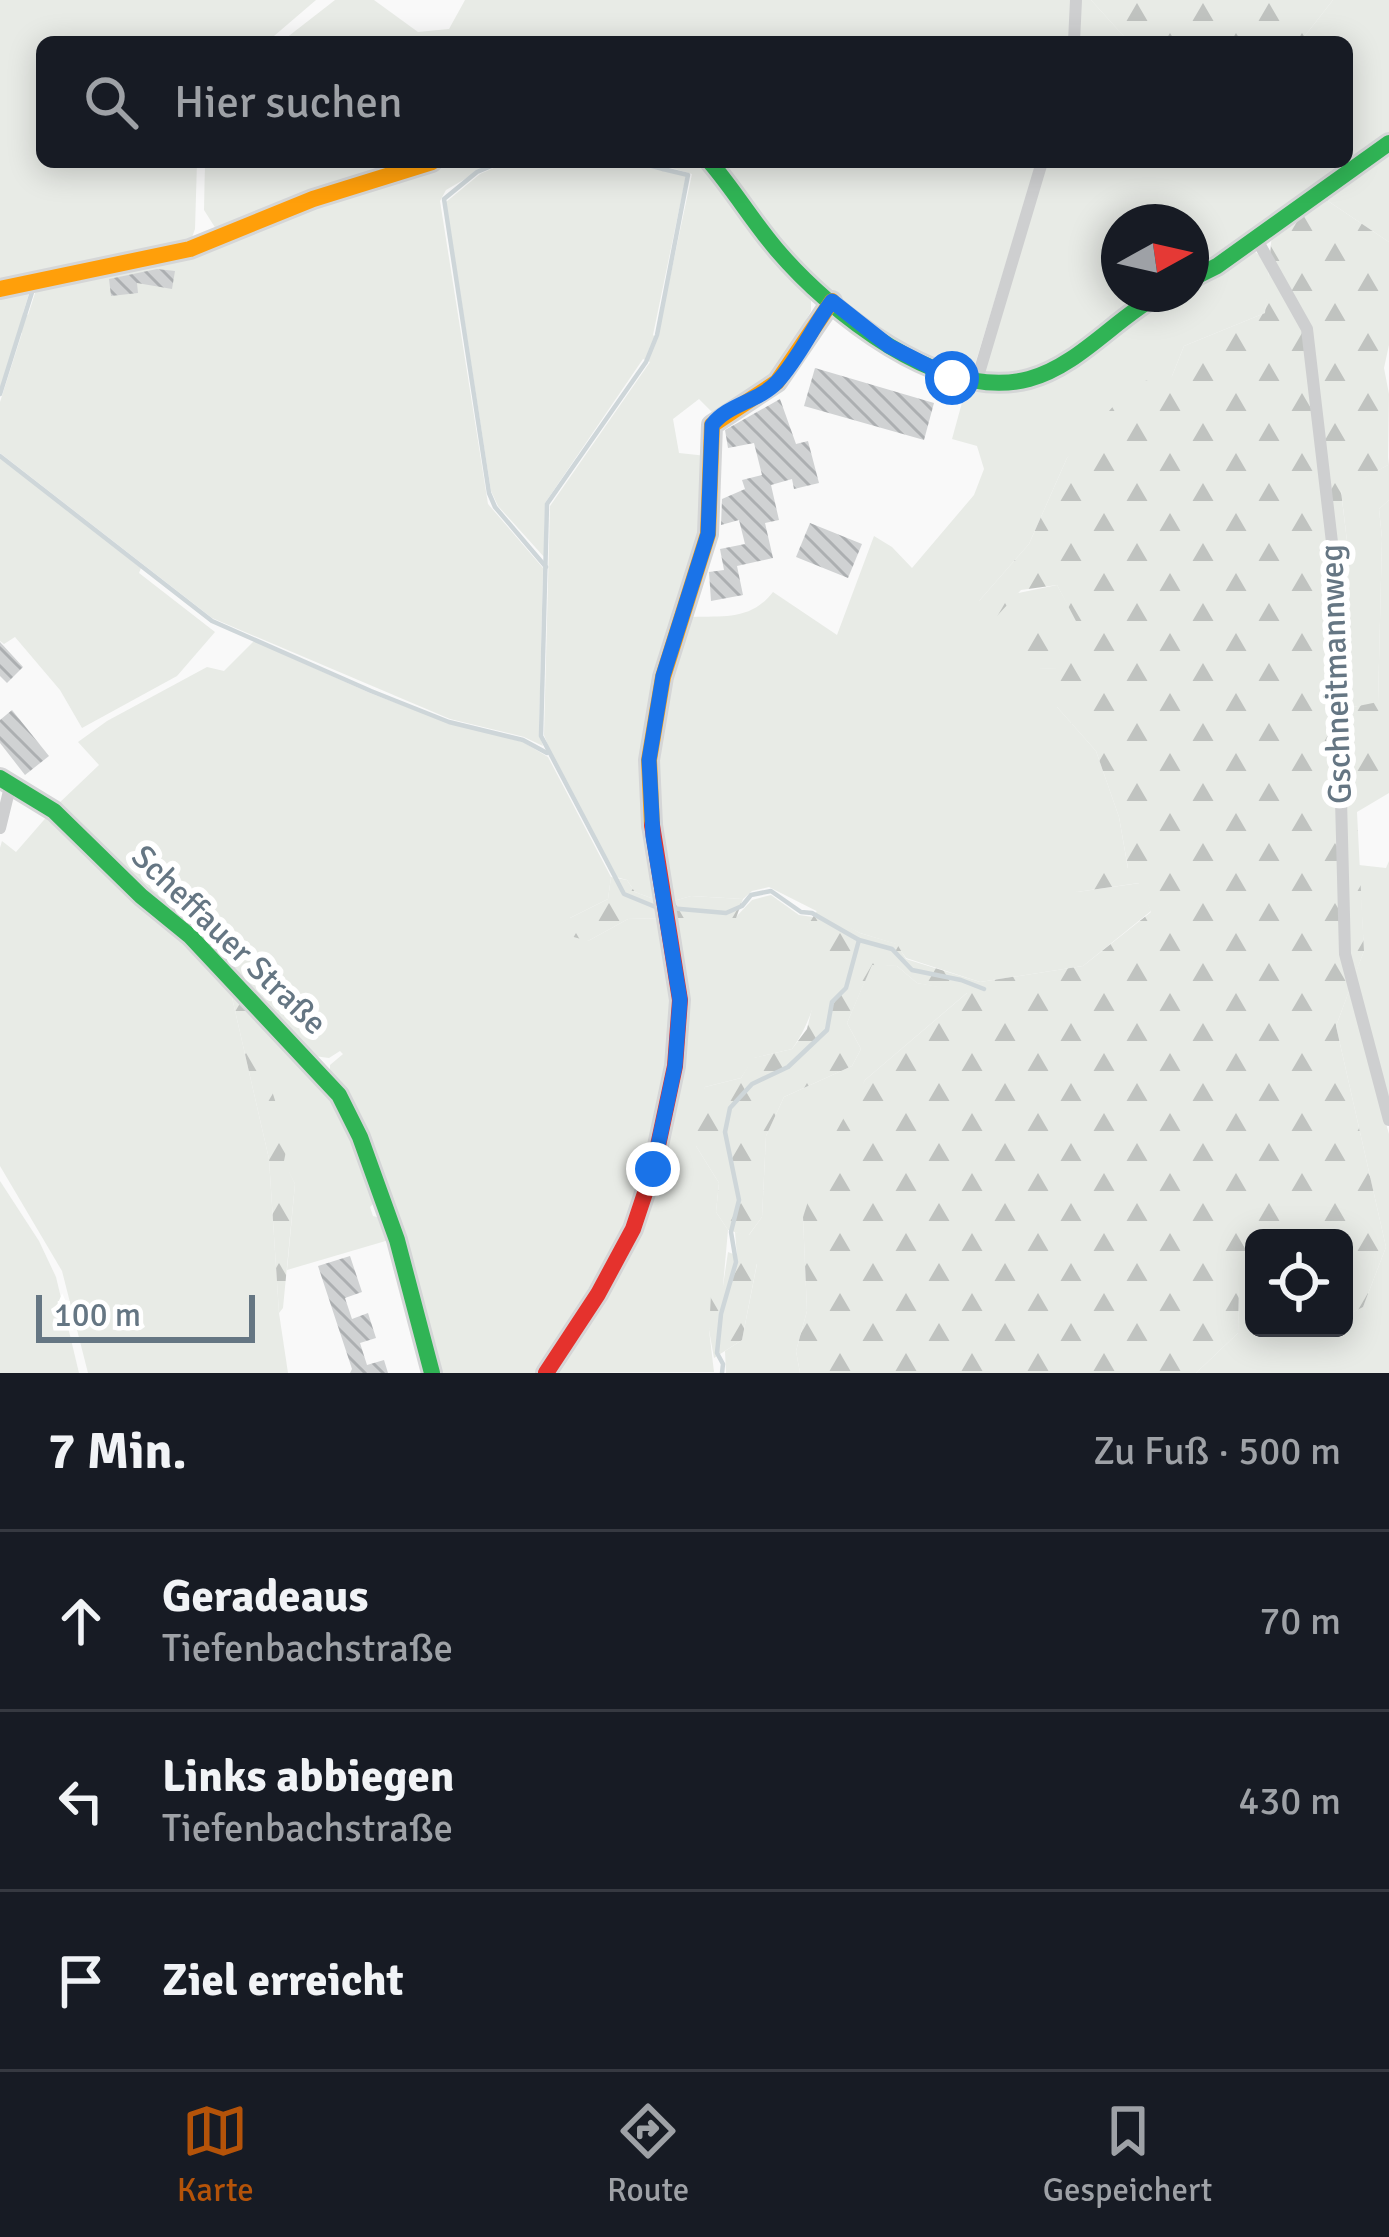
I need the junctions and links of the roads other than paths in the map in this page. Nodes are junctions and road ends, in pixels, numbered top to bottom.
1 (1076, 0) edge
2 (1074, 36) edge
3 (1389, 143) edge
4 (413, 168) edge
5 (714, 168) edge
6 (1040, 168) edge
7 (1256, 238) junction
8 (1209, 268) edge
9 (0, 289) edge
10 (832, 301) junction
11 (1134, 312) edge
12 (976, 383) junction
13 (5, 783) edge
14 (0, 828) edge
15 (1389, 1120) edge
16 (433, 1373) edge
17 (546, 1373) edge

1 - 2 street
3 - 7 street
4 - 9 street
5 - 10 street
6 - 12 street
7 - 8 street
7 - 15 street, Gschneitmannweg
10 - 12 street
10 - 17 street
11 - 12 street
13 - 14 street, Scheffauer Straße
13 - 16 street, Scheffauer Straße

